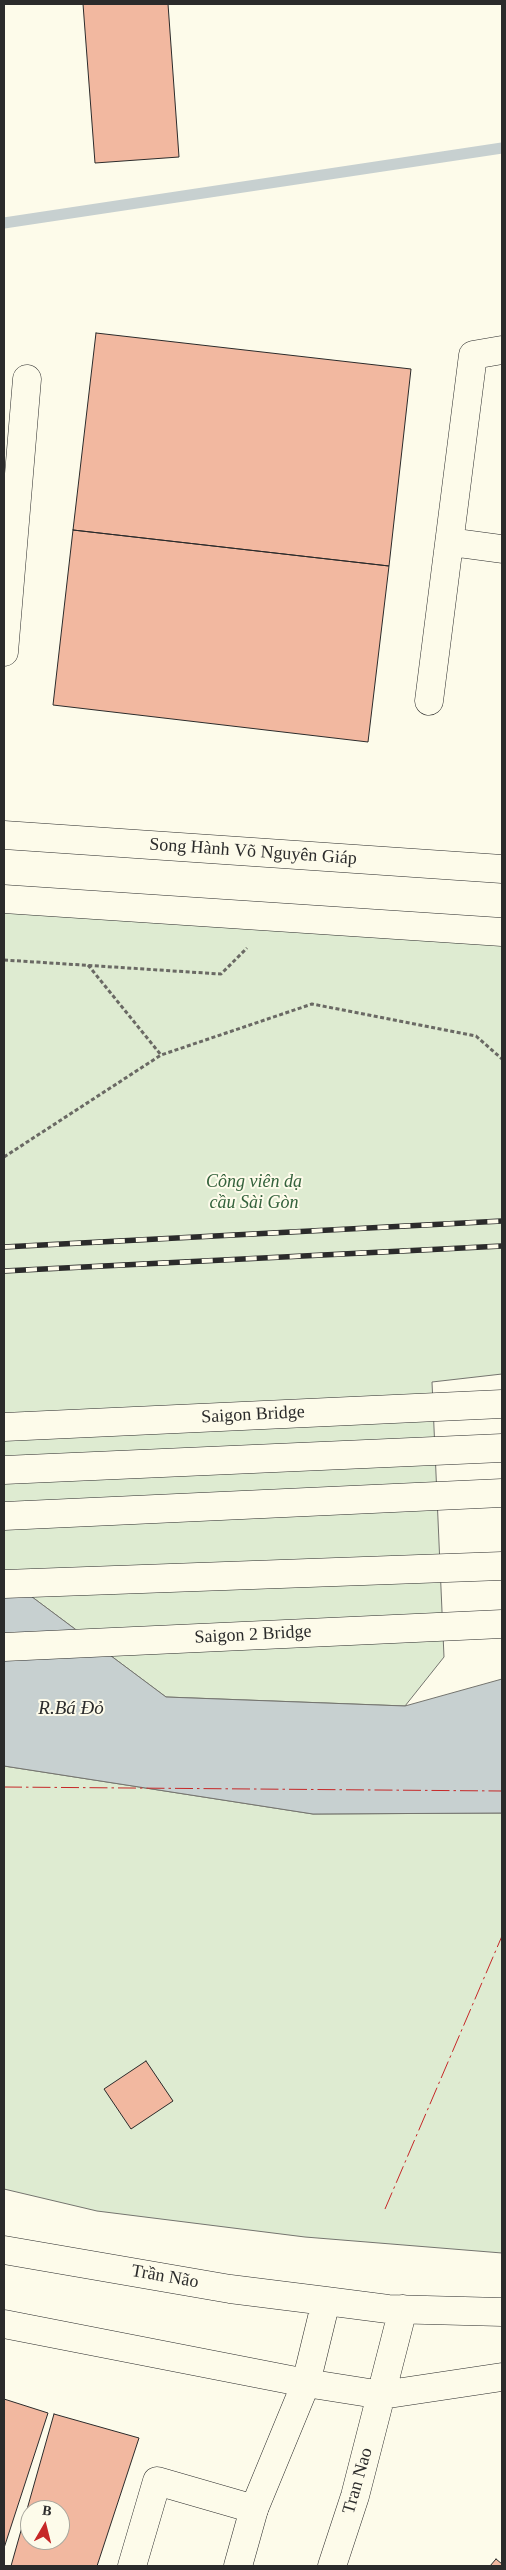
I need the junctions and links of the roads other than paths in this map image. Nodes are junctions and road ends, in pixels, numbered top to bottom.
1 (502, 350) edge
2 (27, 379) dead end
3 (450, 542) junction
4 (502, 549) edge
5 (4, 652) edge
6 (430, 701) dead end
7 (4, 835) edge
8 (502, 869) edge
9 (4, 899) edge
10 (502, 932) edge
11 (502, 1404) edge
12 (4, 1427) edge
13 (502, 1448) edge
14 (4, 1470) edge
15 (502, 1493) edge
16 (4, 1516) edge
17 (502, 1566) edge
18 (4, 1584) edge
19 (502, 1624) edge
20 (4, 1646) edge
21 (4, 2250) edge
22 (326, 2302) junction
23 (403, 2309) junction
24 (502, 2312) edge
25 (4, 2324) edge
26 (502, 2377) edge
27 (306, 2383) junction
28 (382, 2395) junction
29 (254, 2509) junction
30 (132, 2566) edge
31 (238, 2566) edge
32 (332, 2566) edge

1 - 3 main road
2 - 5 main road
3 - 4 main road
3 - 6 main road
7 - 8 main road, Song Hành Võ Nguyên Giáp
9 - 10 main road
11 - 12 main road, Saigon Bridge
13 - 14 main road
15 - 16 main road
17 - 18 main road
19 - 20 main road, Saigon 2 Bridge
21 - 22 main road, Trần Não
22 - 23 main road, Trần Não
22 - 27 main road
23 - 24 main road, Trần Não
23 - 28 main road
25 - 27 main road
26 - 28 main road
27 - 28 main road
27 - 29 main road
28 - 32 main road, Tran Nao
29 - 30 main road
29 - 31 main road

